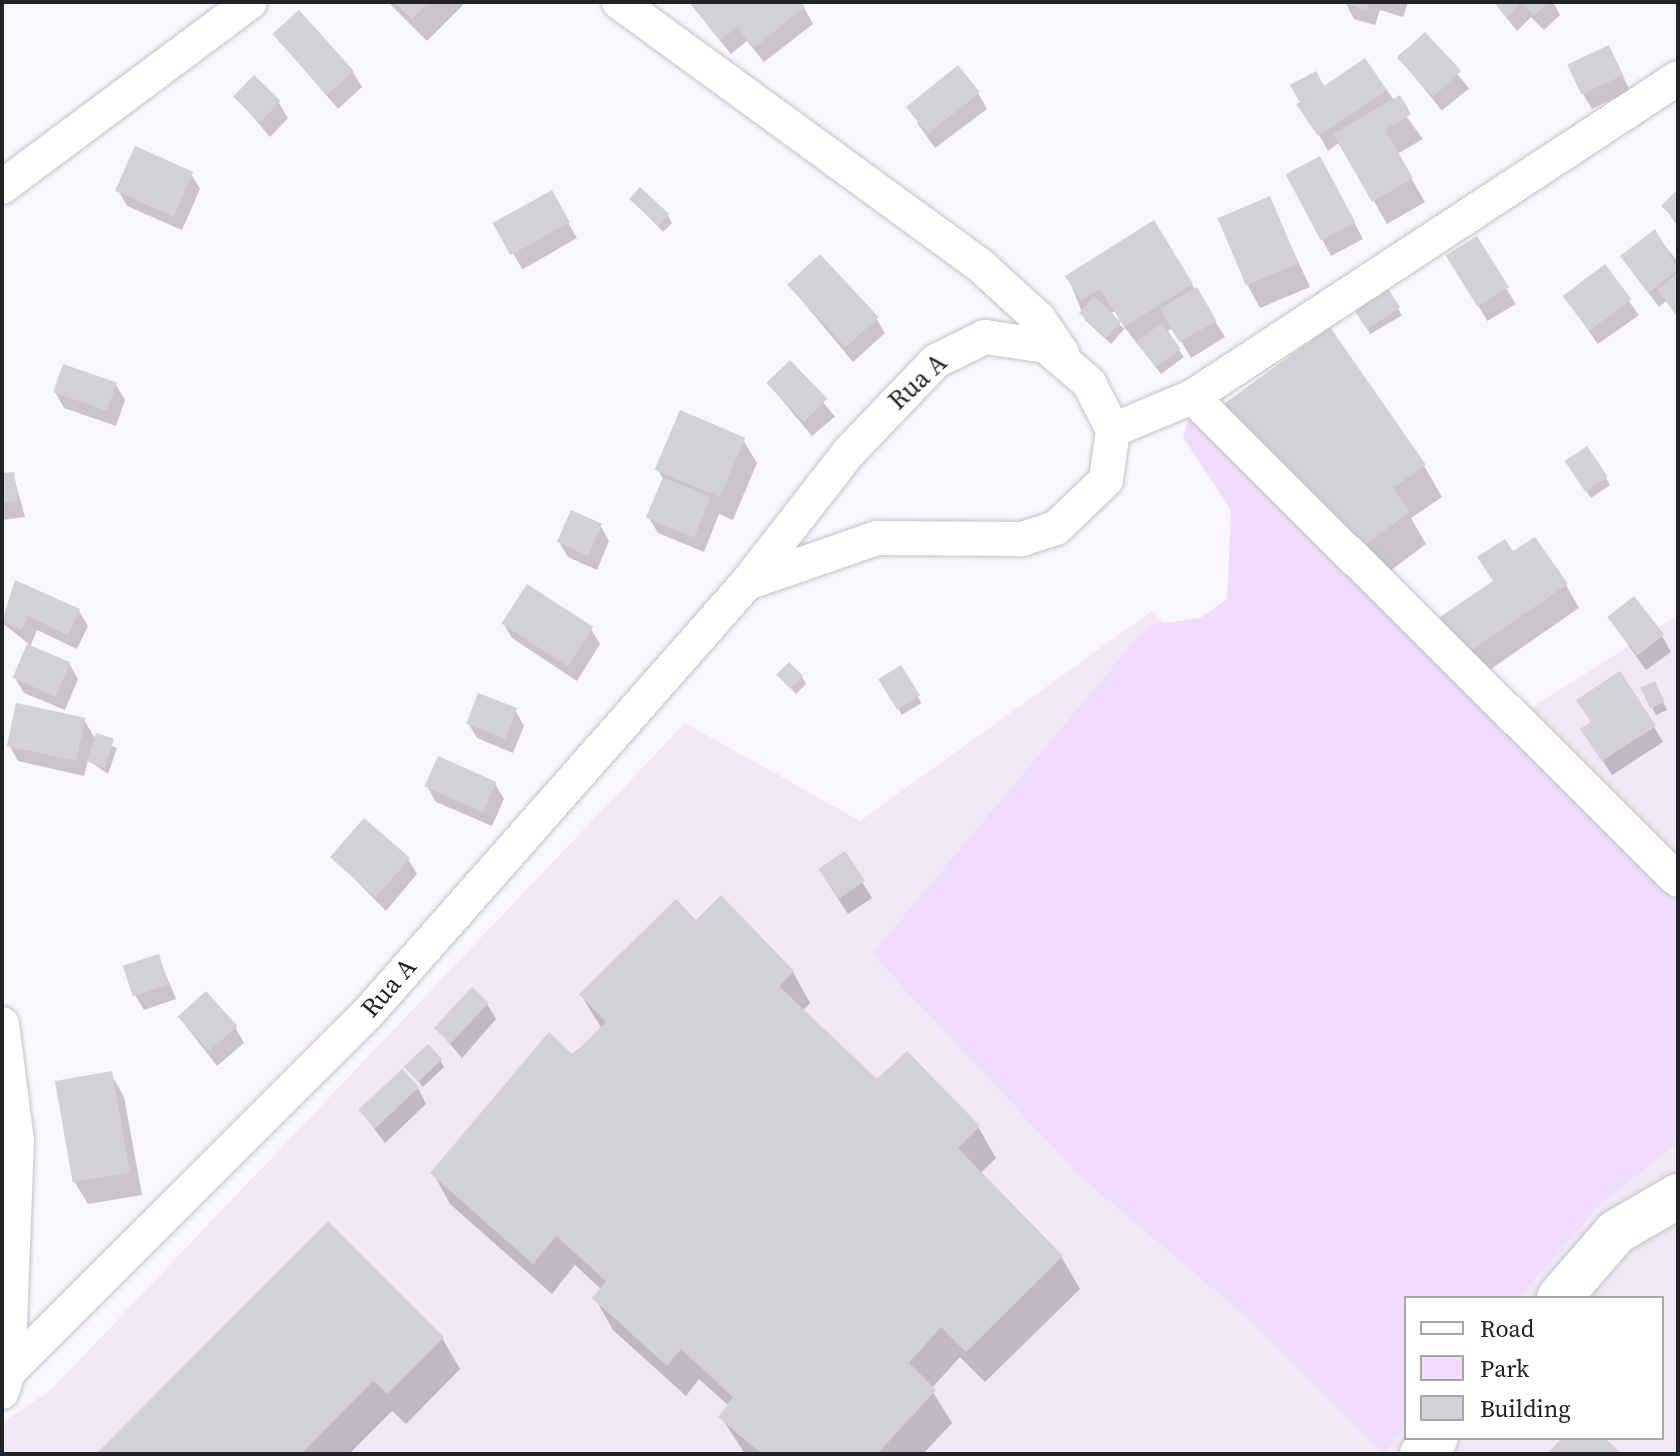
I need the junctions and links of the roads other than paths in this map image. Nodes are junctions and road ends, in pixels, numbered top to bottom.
1 (250, 2) edge
2 (619, 2) edge
3 (1678, 78) edge
4 (2, 187) edge
5 (1064, 357) junction
6 (1192, 397) junction
7 (1113, 430) junction
8 (747, 583) junction
9 (1678, 880) edge
10 (2, 1024) edge
11 (1678, 1196) edge
12 (1561, 1296) edge
13 (4, 1380) edge

1 - 4 street
2 - 5 street
3 - 6 street
5 - 7 street, Rua A
5 - 8 street, Rua A
6 - 7 street
6 - 9 street
7 - 8 street, Rua A
8 - 13 street, Rua A
10 - 13 street, Rua A
11 - 12 main road

